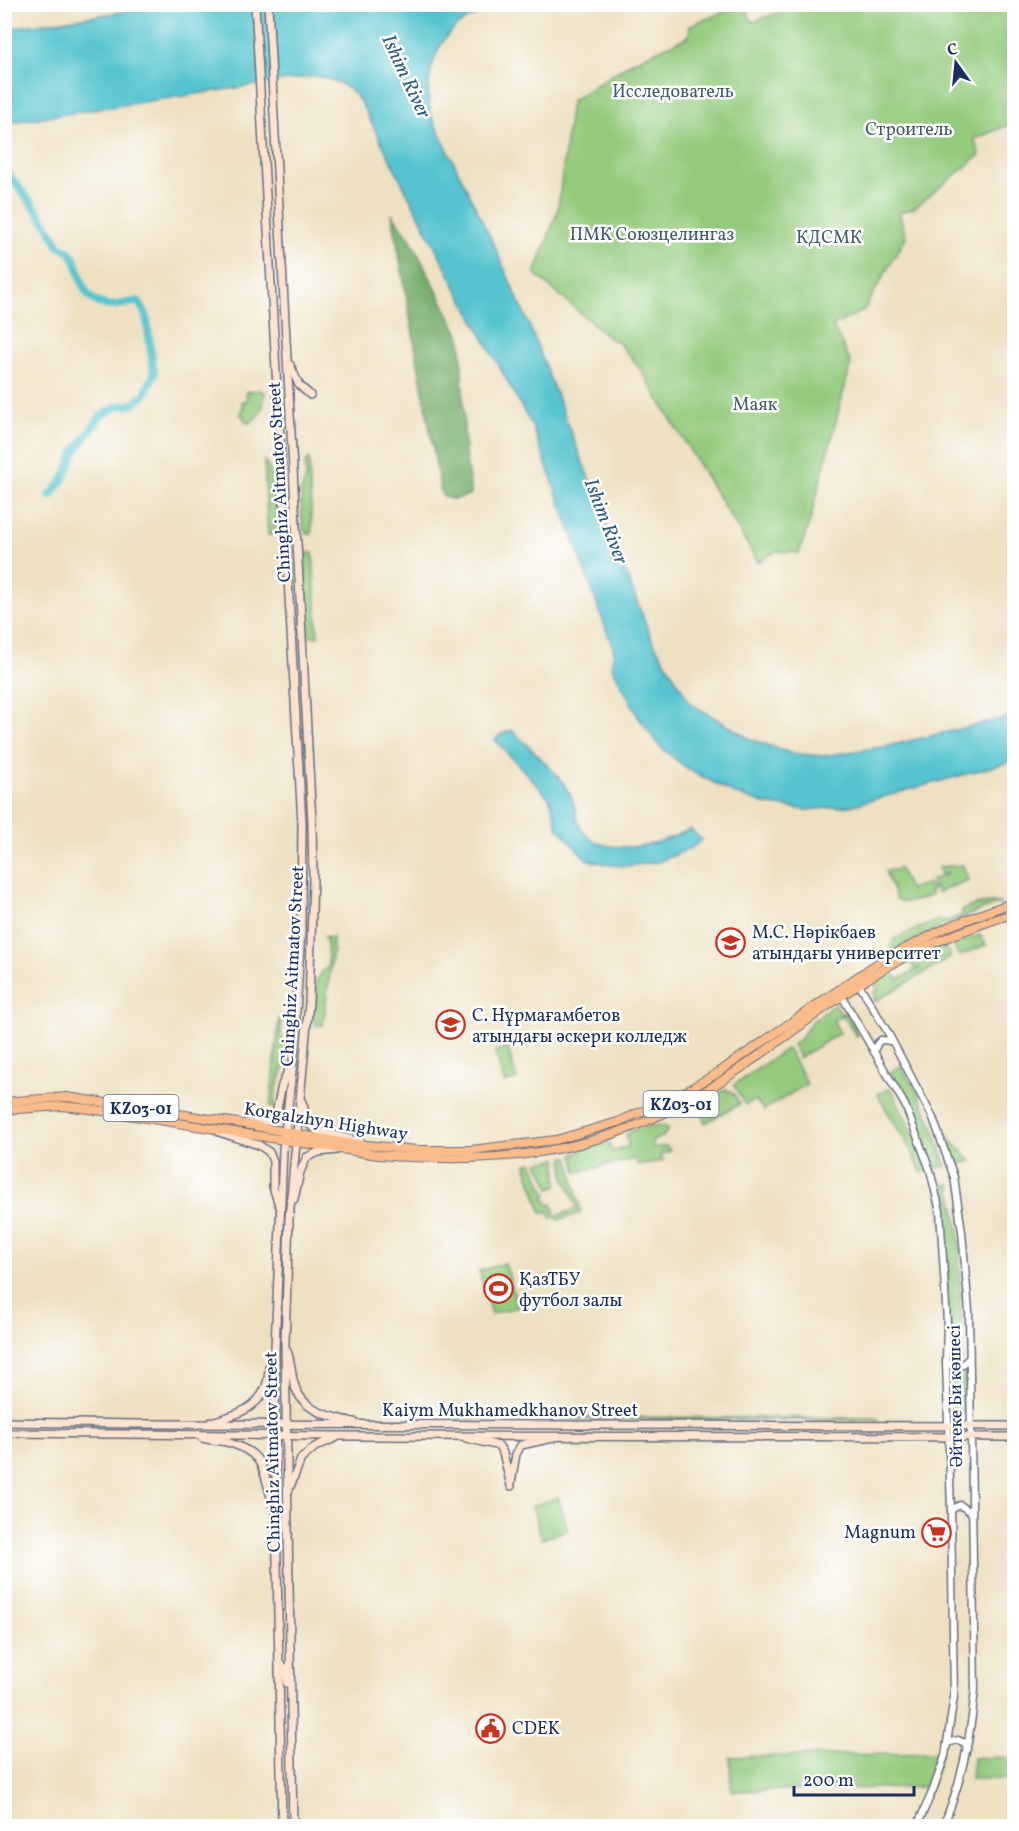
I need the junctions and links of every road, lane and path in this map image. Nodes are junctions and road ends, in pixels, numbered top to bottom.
1 (255, 4) edge
2 (268, 4) edge
3 (288, 360) junction
4 (310, 394) dead end
5 (1014, 902) edge
6 (1014, 913) edge
7 (857, 981) junction
8 (840, 993) junction
9 (892, 1041) junction
10 (874, 1052) junction
11 (293, 1062) junction
12 (302, 1086) junction
13 (4, 1102) edge
14 (4, 1110) edge
15 (244, 1124) junction
16 (214, 1130) junction
17 (284, 1137) junction
18 (296, 1139) junction
19 (370, 1144) junction
20 (346, 1149) junction
21 (280, 1210) junction
22 (289, 1219) junction
23 (285, 1343) junction
24 (275, 1349) junction
25 (968, 1358) junction
26 (946, 1362) junction
27 (4, 1422) edge
28 (24, 1422) junction
29 (202, 1424) junction
30 (275, 1424) junction
31 (286, 1425) junction
32 (368, 1425) junction
33 (948, 1425) junction
34 (970, 1426) junction
35 (1014, 1426) edge
36 (4, 1433) edge
37 (23, 1434) junction
38 (197, 1435) junction
39 (276, 1436) junction
40 (286, 1436) junction
41 (339, 1436) junction
42 (457, 1436) junction
43 (562, 1436) junction
44 (948, 1436) junction
45 (971, 1436) junction
46 (1014, 1437) edge
47 (286, 1494) junction
48 (276, 1510) junction
49 (951, 1510) junction
50 (970, 1512) junction
51 (278, 1605) junction
52 (290, 1641) junction
53 (279, 1663) junction
54 (290, 1694) junction
55 (947, 1743) junction
56 (967, 1750) junction
57 (282, 1781) junction
58 (292, 1781) junction
59 (282, 1827) edge
60 (293, 1827) edge
61 (917, 1827) edge
62 (943, 1827) edge

1 - 11 main road, Chinghiz Aitmatov Street
2 - 3 main road, Chinghiz Aitmatov Street
3 - 4 main road
3 - 12 main road, Chinghiz Aitmatov Street
5 - 7 main road, Korgalzhyn Highway / KZ03-01
6 - 7 main road, Korgalzhyn Highway / KZ03-01
7 - 8 main road, Korgalzhyn Highway / KZ03-01
7 - 9 street, Әйтеке Би көшесі
8 - 10 street, Әйтеке Би көшесі
8 - 19 main road, Korgalzhyn Highway / KZ03-01
8 - 20 main road, Korgalzhyn Highway / KZ03-01
9 - 10 street
9 - 25 street, Әйтеке Би көшесі
10 - 26 street, Әйтеке Би көшесі
11 - 15 main road
11 - 17 main road, Chinghiz Aitmatov Street
12 - 18 main road, Chinghiz Aitmatov Street
12 - 19 main road
13 - 15 main road, Korgalzhyn Highway / KZ03-01
14 - 16 main road, Korgalzhyn Highway / KZ03-01
15 - 17 main road, Korgalzhyn Highway / KZ03-01
16 - 17 main road, Korgalzhyn Highway / KZ03-01
16 - 21 main road
17 - 18 main road, Korgalzhyn Highway / KZ03-01
17 - 21 main road, Chinghiz Aitmatov Street
18 - 19 main road, Korgalzhyn Highway / KZ03-01
18 - 20 main road, Korgalzhyn Highway / KZ03-01
18 - 22 main road, Chinghiz Aitmatov Street
20 - 22 main road
21 - 24 main road, Chinghiz Aitmatov Street
22 - 23 main road, Chinghiz Aitmatov Street
23 - 31 main road, Chinghiz Aitmatov Street
23 - 32 main road
24 - 29 main road
24 - 30 main road, Chinghiz Aitmatov Street
25 - 26 street
25 - 34 street, Әйтеке Би көшесі
26 - 33 street, Әйтеке Би көшесі
27 - 28 main road, Kaiym Mukhamedkhanov Street
28 - 29 main road, Kaiym Mukhamedkhanov Street
28 - 37 main road
29 - 30 main road, Kaiym Mukhamedkhanov Street
30 - 31 main road, Kaiym Mukhamedkhanov Street
30 - 39 main road, Chinghiz Aitmatov Street
31 - 32 main road, Kaiym Mukhamedkhanov Street
31 - 40 main road, Chinghiz Aitmatov Street
32 - 33 main road, Kaiym Mukhamedkhanov Street
33 - 34 main road, Kaiym Mukhamedkhanov Street
33 - 44 street, Әйтеке Би көшесі
34 - 35 main road, Kaiym Mukhamedkhanov Street
34 - 45 street, Әйтеке Би көшесі
36 - 37 main road, Kaiym Mukhamedkhanov Street
37 - 38 main road, Kaiym Mukhamedkhanov Street
38 - 39 main road, Kaiym Mukhamedkhanov Street
38 - 48 main road
39 - 40 main road, Kaiym Mukhamedkhanov Street
39 - 48 main road, Chinghiz Aitmatov Street
40 - 41 main road, Kaiym Mukhamedkhanov Street
40 - 47 main road, Chinghiz Aitmatov Street
41 - 42 main road, Kaiym Mukhamedkhanov Street
41 - 47 main road
42 - 43 main road, Kaiym Mukhamedkhanov Street
42 - 43 main road
43 - 44 main road, Kaiym Mukhamedkhanov Street
44 - 45 main road, Kaiym Mukhamedkhanov Street
44 - 49 street, Әйтеке Би көшесі
45 - 46 main road, Kaiym Mukhamedkhanov Street
45 - 50 street, Әйтеке Би көшесі
47 - 52 main road, Chinghiz Aitmatov Street
48 - 51 main road, Chinghiz Aitmatov Street
49 - 50 street
49 - 55 street, Әйтеке Би көшесі
50 - 56 street, Әйтеке Би көшесі
51 - 52 main road
51 - 53 main road, Chinghiz Aitmatov Street
52 - 54 main road, Chinghiz Aitmatov Street
53 - 54 main road
53 - 57 main road, Chinghiz Aitmatov Street
54 - 58 main road, Chinghiz Aitmatov Street
55 - 56 street
55 - 61 street, Әйтеке Би көшесі
56 - 62 street, Әйтеке Би көшесі
57 - 58 main road
57 - 59 main road, Chinghiz Aitmatov Street
58 - 60 main road, Chinghiz Aitmatov Street

